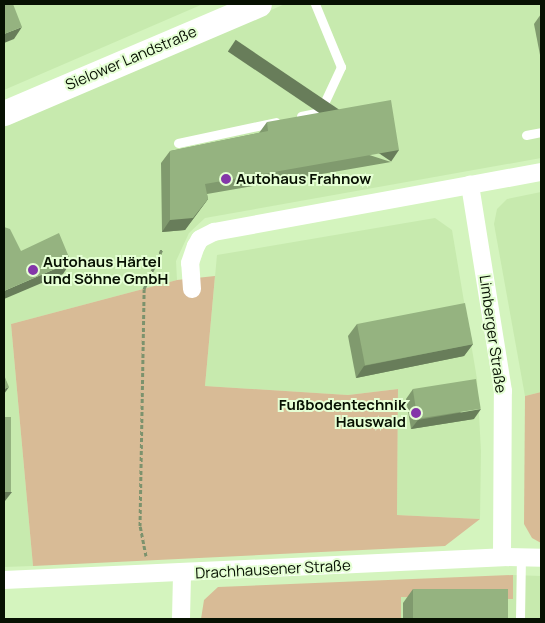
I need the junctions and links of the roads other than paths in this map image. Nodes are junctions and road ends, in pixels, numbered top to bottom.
1 (259, 4) edge
2 (315, 4) edge
3 (4, 113) edge
4 (541, 132) edge
5 (526, 135) dead end
6 (178, 143) dead end
7 (541, 172) edge
8 (470, 186) junction
9 (192, 289) dead end
10 (521, 556) junction
11 (502, 557) junction
12 (541, 558) edge
13 (182, 574) junction
14 (4, 580) edge
15 (181, 619) edge
16 (520, 619) edge

1 - 3 main road, Sielower Landstraße
2 - 6 lane
4 - 5 lane
7 - 8 street
8 - 9 street
8 - 11 street, Limberger Straße
10 - 11 street, Drachhausener Straße
10 - 12 street, Drachhausener Straße
10 - 16 lane
11 - 13 street, Drachhausener Straße
13 - 14 street, Drachhausener Straße
13 - 15 street

